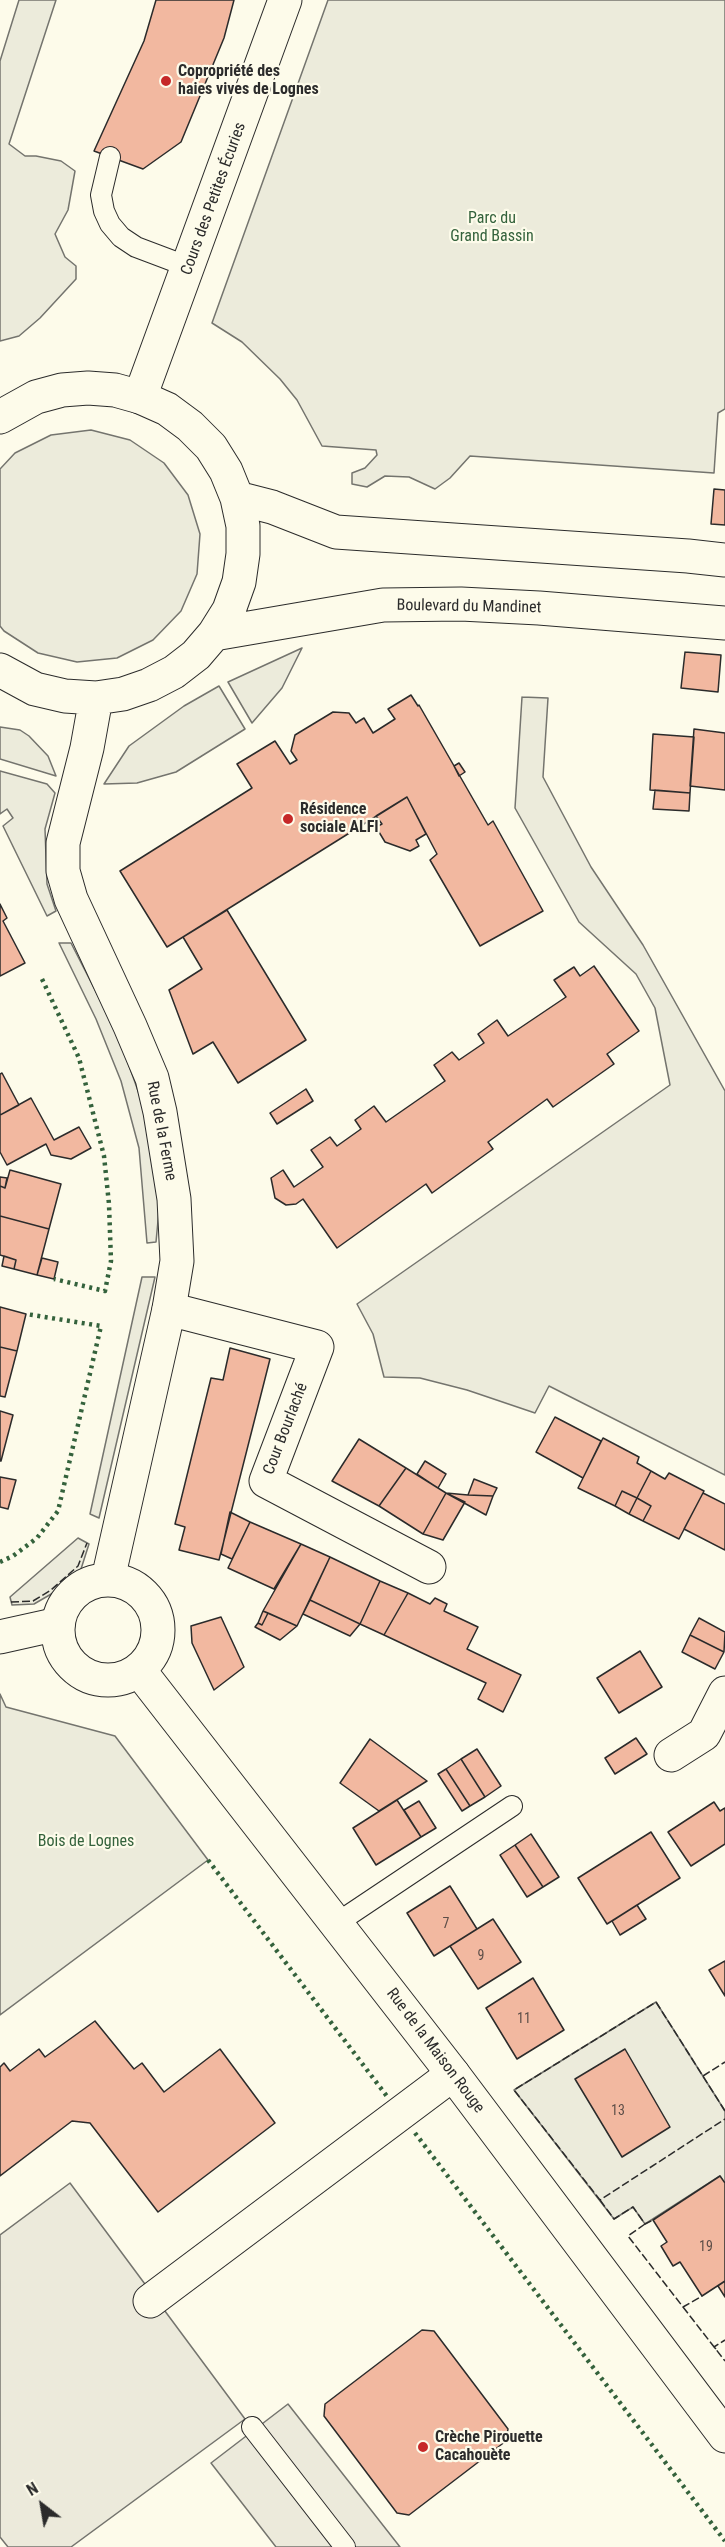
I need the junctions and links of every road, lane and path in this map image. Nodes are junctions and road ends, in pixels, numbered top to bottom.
1 (285, 0) edge
2 (110, 157) dead end
3 (189, 267) junction
4 (0, 388) edge
5 (36, 397) junction
6 (140, 397) junction
7 (0, 417) edge
8 (237, 498) junction
9 (725, 560) edge
10 (725, 622) edge
11 (214, 634) junction
12 (0, 670) edge
13 (96, 698) junction
14 (169, 1309) junction
15 (429, 1567) dead end
16 (108, 1579) junction
17 (58, 1624) junction
18 (0, 1637) edge
19 (139, 1670) junction
20 (725, 1693) edge
21 (671, 1755) dead end
22 (512, 1806) dead end
23 (337, 1923) junction
24 (453, 2074) junction
25 (150, 2301) dead end
26 (252, 2427) dead end
27 (725, 2436) edge
28 (345, 2547) edge

1 - 3 street, Cours des Petites Écuries
2 - 3 lane
3 - 6 street, Cours des Petites Écuries
4 - 5 street
5 - 6 street
5 - 7 street
6 - 8 street
8 - 9 street
8 - 11 street
10 - 11 street, Boulevard du Mandinet
11 - 13 street
12 - 13 street
13 - 14 street, Rue de la Ferme
14 - 15 street, Cour Bourlaché
14 - 16 street, Rue de la Ferme
16 - 17 street
16 - 19 street
17 - 18 street
17 - 19 street
19 - 23 street, Rue de la Maison Rouge
20 - 21 street
22 - 23 lane
23 - 24 street, Rue de la Maison Rouge
24 - 25 street
24 - 27 street, Rue de la Maison Rouge
26 - 28 lane

